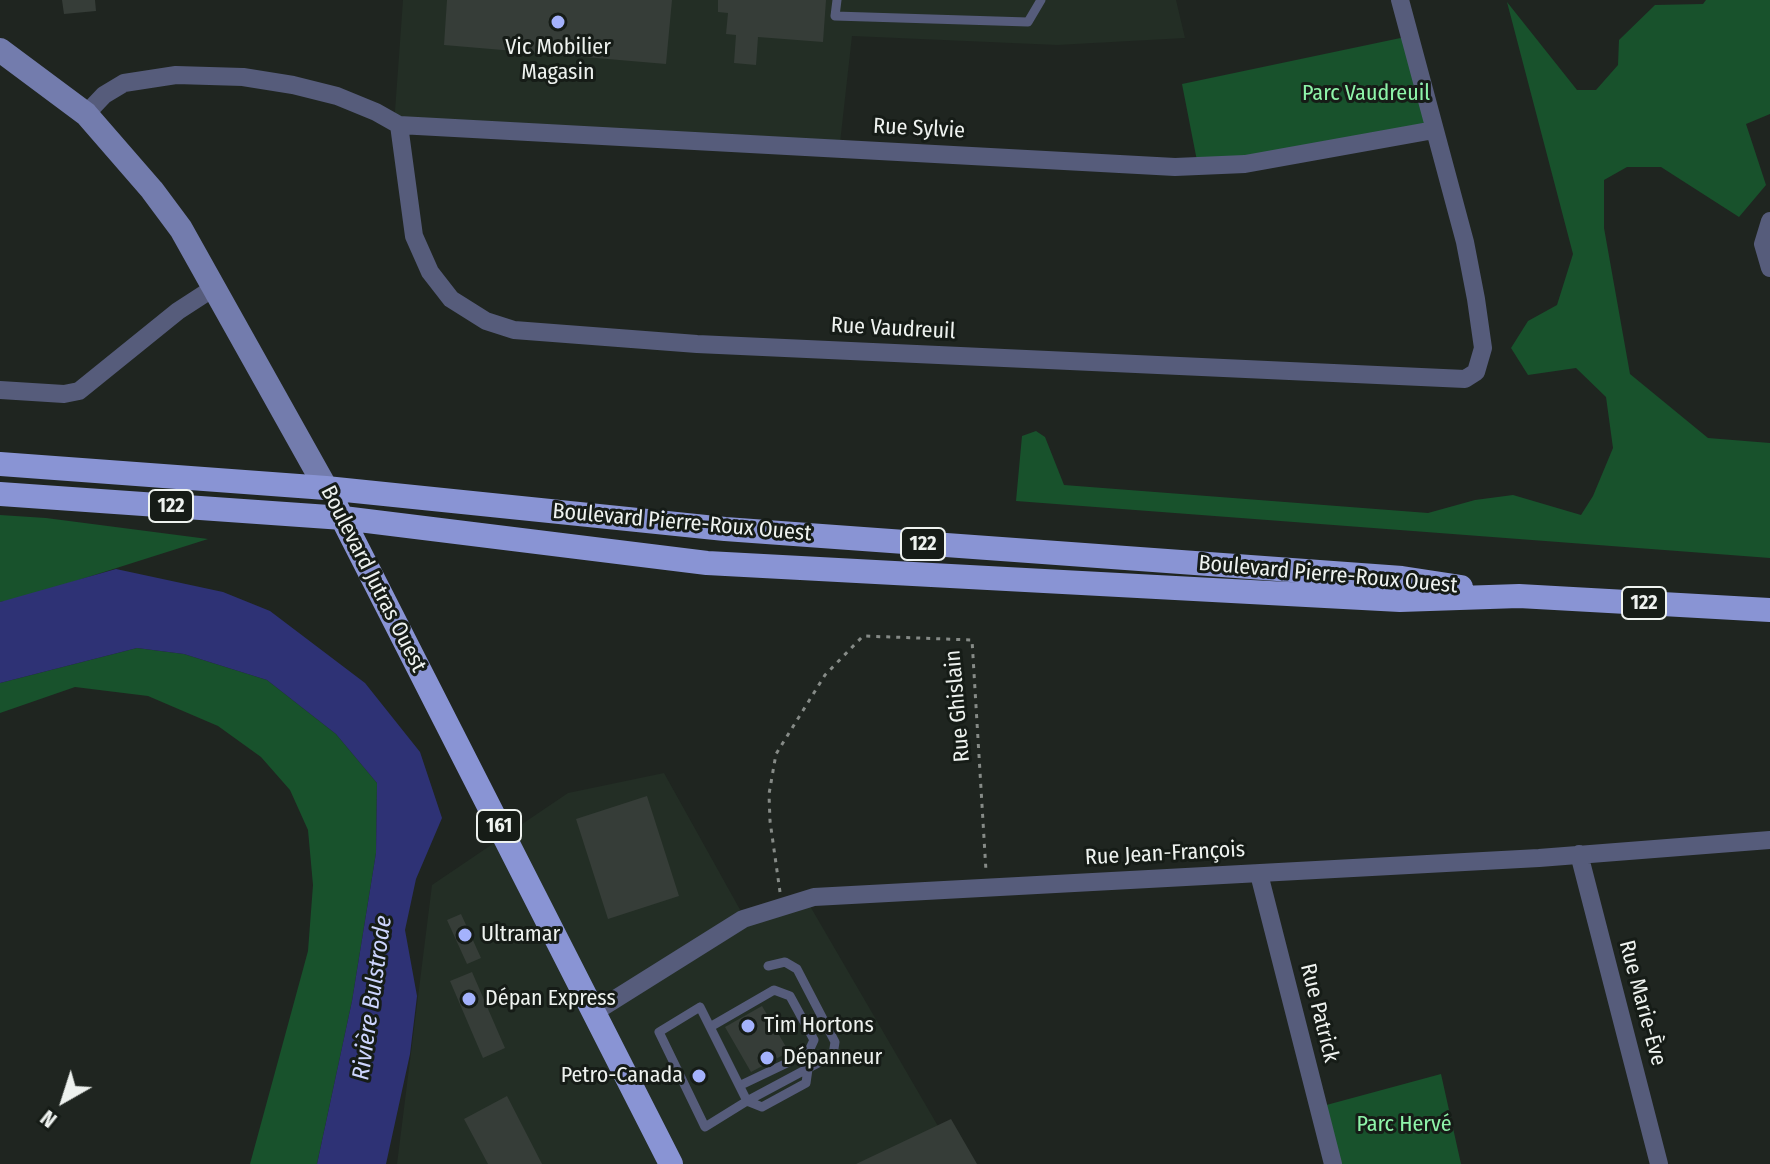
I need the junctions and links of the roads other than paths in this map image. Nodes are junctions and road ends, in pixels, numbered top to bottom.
1 (837, 0) edge
2 (1041, 0) edge
3 (1400, 0) edge
4 (0, 50) edge
5 (86, 114) junction
6 (399, 125) junction
7 (1434, 130) junction
8 (1770, 221) edge
9 (1770, 268) edge
10 (215, 287) junction
11 (0, 390) edge
12 (0, 464) edge
13 (326, 488) junction
14 (0, 494) edge
15 (343, 518) junction
16 (1519, 596) junction
17 (1770, 610) edge
18 (1770, 840) edge
19 (1579, 854) junction
20 (1259, 874) junction
21 (768, 966) dead end
22 (593, 1013) junction
23 (710, 1027) junction
24 (741, 1085) junction
25 (747, 1101) junction
26 (671, 1164) edge
27 (1333, 1164) edge
28 (1659, 1164) edge

1 - 2 lane
3 - 7 street, Rue Vaudreuil
4 - 5 main road, Boulevard Jutras Ouest
5 - 6 street
5 - 10 main road, Boulevard Jutras Ouest
6 - 7 street, Rue Sylvie
6 - 7 street, Rue Vaudreuil
8 - 9 street
10 - 11 street
10 - 13 main road, Boulevard Jutras Ouest
12 - 13 main road, Boulevard Pierre-Roux Ouest / 122
13 - 15 main road, Boulevard Jutras Ouest / 161
13 - 16 main road, Boulevard Pierre-Roux Ouest / 122
14 - 15 main road, Boulevard Pierre-Roux Ouest / 122
15 - 16 main road, Boulevard Pierre-Roux Ouest / 122
15 - 22 main road, Boulevard Jutras Ouest / 161
16 - 17 main road, 122
18 - 19 street, Rue Jean-François
19 - 20 street, Rue Jean-François
19 - 28 street, Rue Marie-Ève
20 - 22 street, Rue Jean-François
20 - 27 street, Rue Patrick
21 - 25 lane
22 - 26 main road, Boulevard Jutras Ouest / 161
23 - 24 lane
23 - 24 lane
23 - 25 lane
24 - 25 lane

